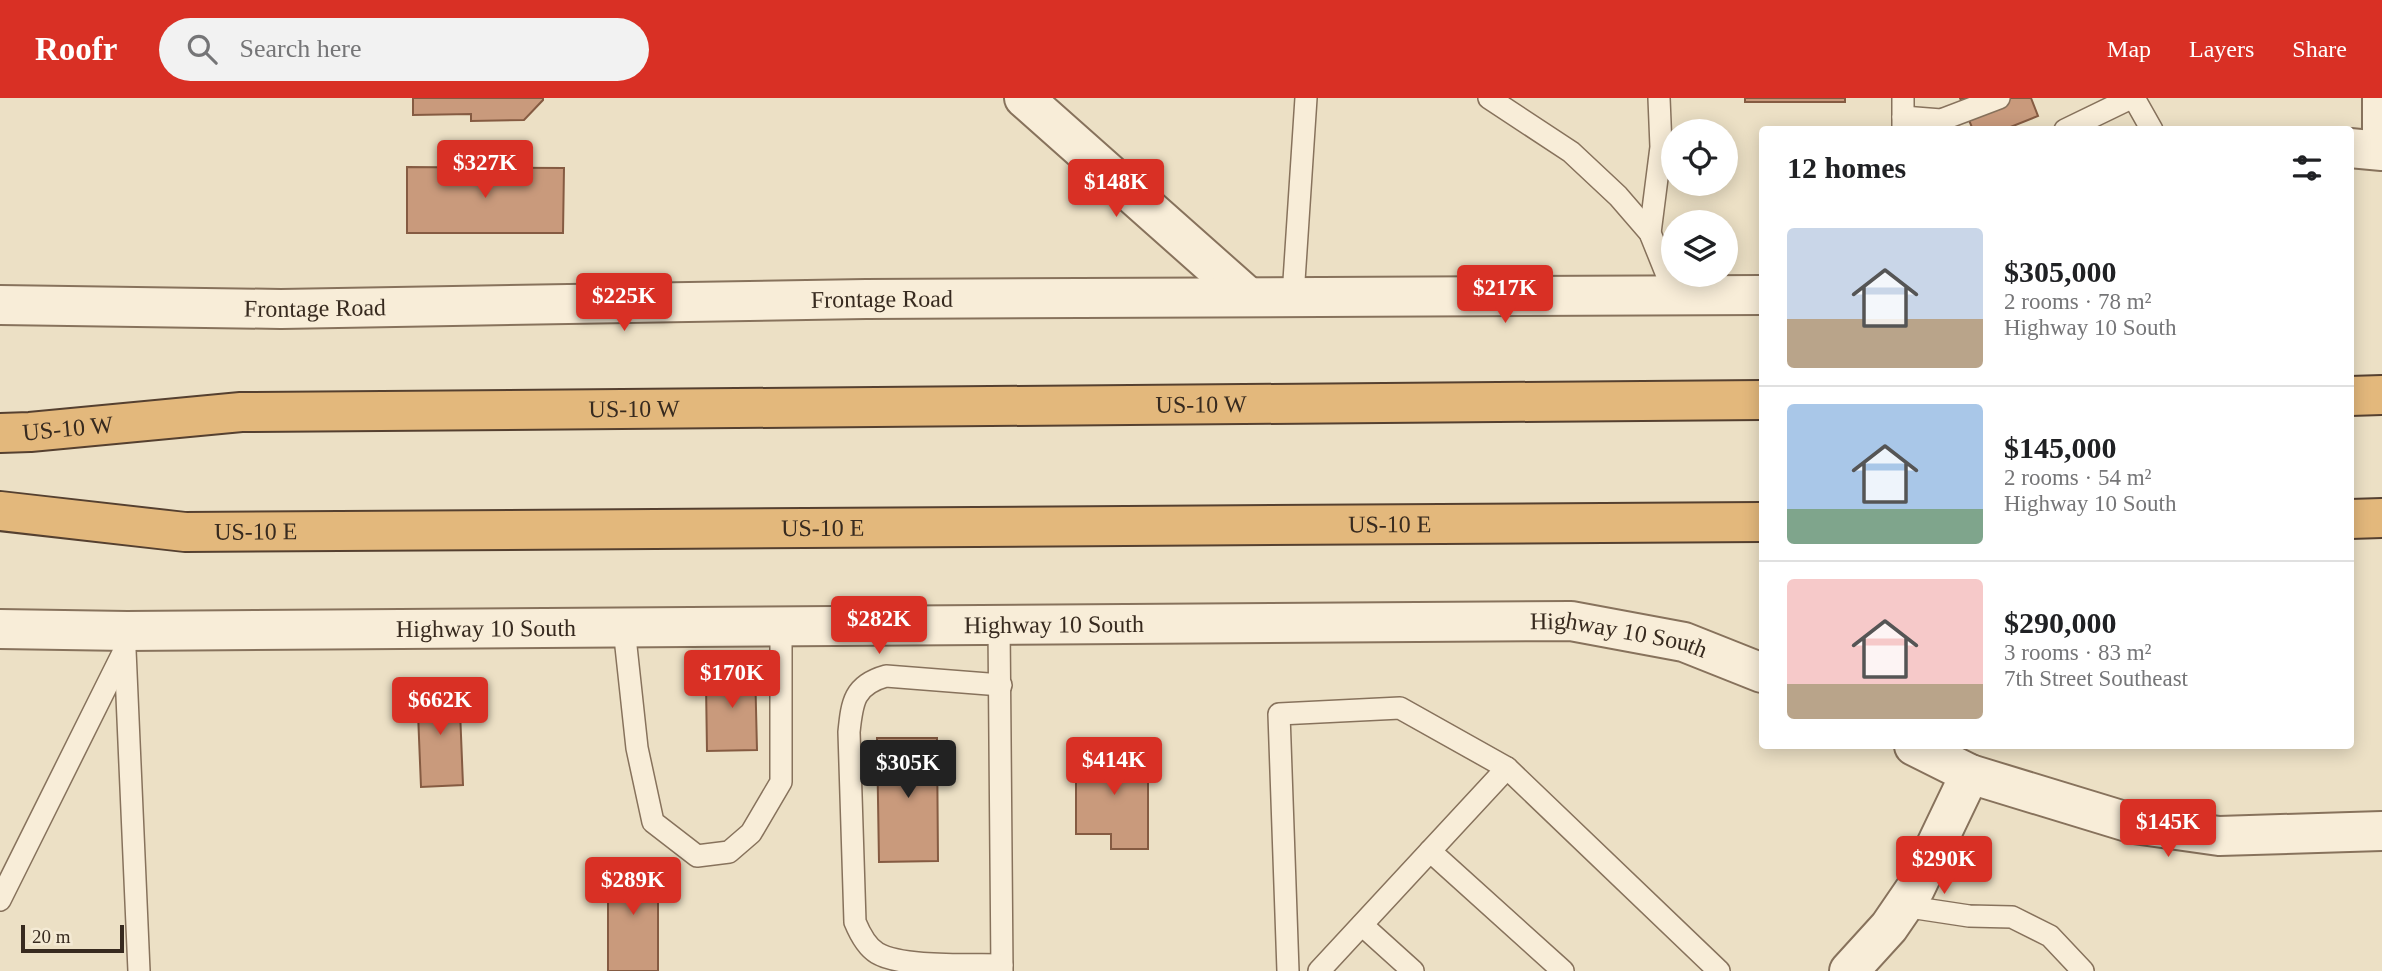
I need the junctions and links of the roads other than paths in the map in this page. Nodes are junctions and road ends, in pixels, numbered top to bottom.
1 (1024, 98) edge
2 (1306, 98) edge
3 (1489, 98) edge
4 (1659, 98) edge
5 (1999, 98) edge
6 (2132, 98) edge
7 (2382, 98) edge
8 (1903, 115) edge
9 (2072, 126) edge
10 (2150, 126) edge
11 (2382, 144) edge
12 (2354, 148) edge
13 (2382, 151) edge
14 (1650, 233) junction
15 (1675, 295) junction
16 (1759, 295) edge
17 (1247, 296) junction
18 (1293, 296) junction
19 (0, 305) edge
20 (2382, 395) edge
21 (2354, 396) edge
22 (1759, 400) edge
23 (0, 433) edge
24 (0, 512) edge
25 (2382, 518) edge
26 (2354, 519) edge
27 (1759, 522) edge
28 (999, 625) junction
29 (781, 627) junction
30 (624, 628) junction
31 (0, 629) edge
32 (126, 641) junction
33 (1759, 672) edge
34 (1001, 685) junction
35 (1920, 749) edge
36 (1507, 768) junction
37 (1970, 774) junction
38 (2382, 831) edge
39 (1430, 851) junction
40 (0, 900) edge
41 (1903, 906) junction
42 (1362, 925) junction
43 (1002, 968) edge
44 (139, 971) edge
45 (1288, 971) edge
46 (1320, 971) edge
47 (1413, 971) edge
48 (1563, 971) edge
49 (1719, 971) edge
50 (1849, 971) edge
51 (2083, 971) edge

1 - 17 street
2 - 18 lane
3 - 14 lane
4 - 14 lane
5 - 8 lane
6 - 9 lane
6 - 10 lane
7 - 11 street
12 - 13 street
14 - 15 lane
15 - 16 street, Frontage Road
15 - 18 street, Frontage Road
17 - 18 street, Frontage Road
17 - 19 street, Frontage Road
20 - 21 highway
22 - 23 highway, US-10 W
24 - 27 highway, US-10 E
25 - 26 highway
28 - 29 street, Highway 10 South
28 - 33 street, Highway 10 South
28 - 34 lane
29 - 30 street, Highway 10 South
29 - 30 lane
30 - 32 street, Highway 10 South
31 - 32 street, Highway 10 South
32 - 40 lane
32 - 44 lane
34 - 43 lane
34 - 43 lane
35 - 37 street
36 - 39 lane
36 - 45 lane
36 - 49 lane
37 - 38 street
37 - 41 street
39 - 42 lane
39 - 48 lane
41 - 50 street
41 - 51 lane
42 - 46 lane
42 - 47 lane

